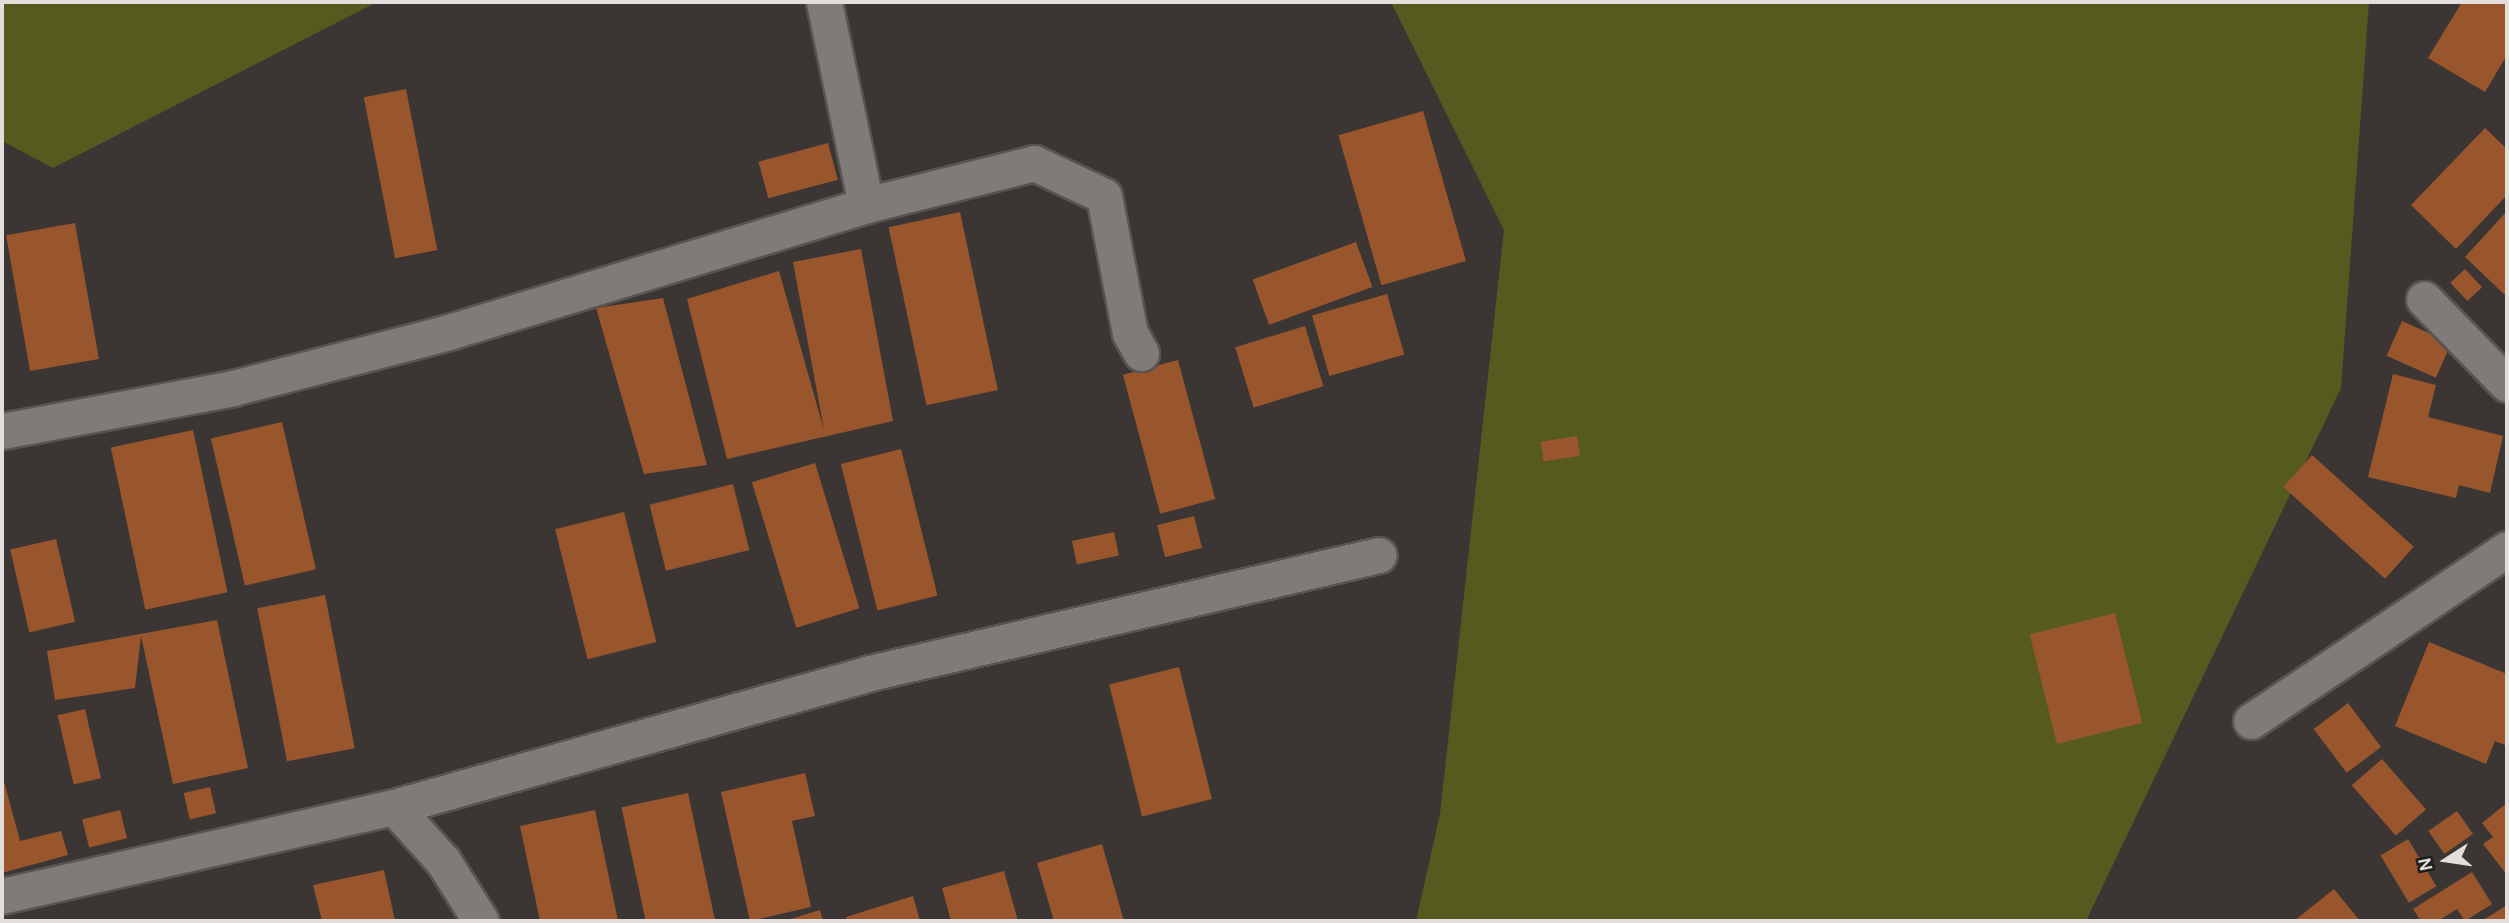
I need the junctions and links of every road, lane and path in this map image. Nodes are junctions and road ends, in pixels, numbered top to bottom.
1 (824, 2) edge
2 (866, 205) junction
3 (2424, 299) dead end
4 (1141, 353) dead end
5 (2507, 384) edge
6 (2, 431) edge
7 (2507, 549) edge
8 (1379, 555) dead end
9 (2251, 721) dead end
10 (394, 807) junction
11 (2, 896) edge
12 (481, 921) edge

1 - 2 street
2 - 4 street
2 - 6 street
3 - 5 street
7 - 9 street
8 - 10 street
10 - 11 street
10 - 12 street

